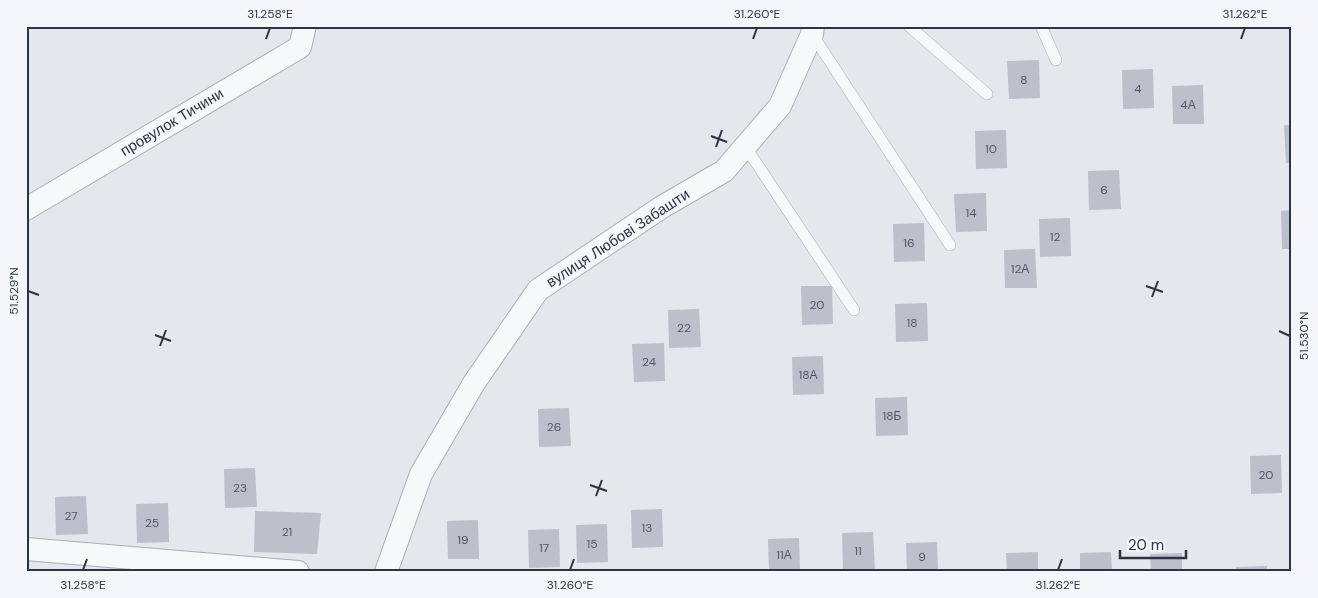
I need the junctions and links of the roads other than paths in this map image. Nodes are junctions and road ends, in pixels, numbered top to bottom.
1 (305, 26) edge
2 (909, 26) edge
3 (1041, 26) edge
4 (812, 30) edge
5 (1056, 60) dead end
6 (987, 94) dead end
7 (745, 146) junction
8 (26, 208) edge
9 (950, 245) dead end
10 (854, 310) dead end
11 (26, 549) edge
12 (298, 572) edge
13 (386, 572) edge

1 - 8 street, провулок Тичини
2 - 6 lane
3 - 5 lane
4 - 7 street, вулиця Любові Забашти
4 - 9 lane
7 - 10 lane
7 - 13 street, вулиця Любові Забашти
11 - 12 street

